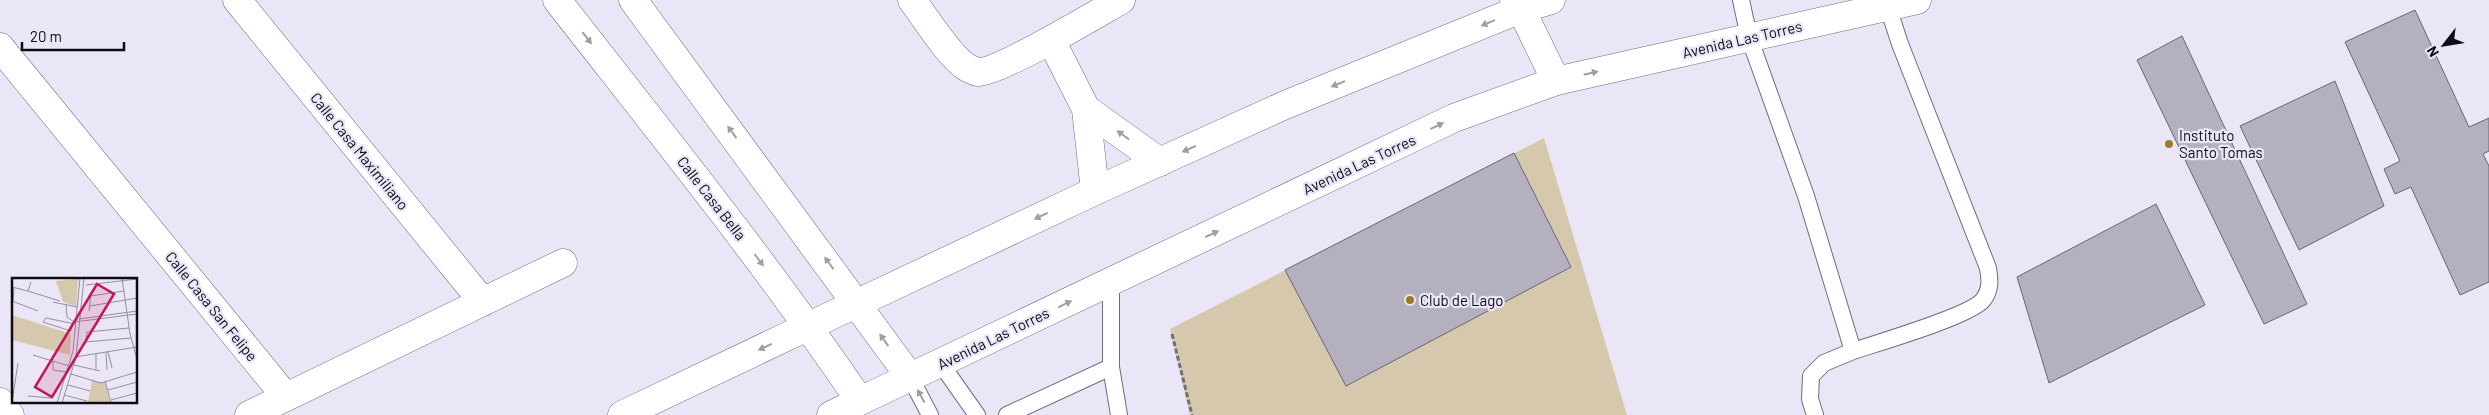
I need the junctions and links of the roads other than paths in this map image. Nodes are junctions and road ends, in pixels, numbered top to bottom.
1 (237, 0) edge
2 (557, 0) edge
3 (634, 0) edge
4 (912, 0) edge
5 (1121, 0) edge
6 (1550, 0) edge
7 (1741, 0) edge
8 (1917, 0) edge
9 (1518, 5) edge
10 (1888, 6) junction
11 (1749, 37) junction
12 (1051, 40) junction
13 (0, 47) edge
14 (1556, 81) junction
15 (1086, 109) junction
16 (1160, 162) junction
17 (1095, 191) junction
18 (563, 263) dead end
19 (1111, 282) junction
20 (483, 302) junction
21 (858, 302) junction
22 (809, 326) junction
23 (1853, 351) junction
24 (941, 364) junction
25 (1112, 367) junction
26 (910, 377) junction
27 (286, 397) junction
28 (860, 401) junction
29 (0, 402) edge
30 (10, 415) edge
31 (249, 415) edge
32 (622, 415) edge
33 (831, 415) edge
34 (930, 415) edge
35 (977, 415) edge
36 (1007, 415) edge
37 (1119, 415) edge
38 (1815, 415) edge

1 - 20 street, Calle Casa Maximiliano
2 -> 22 street, Calle Casa Bella
21 -> 3 street
4 - 12 street
5 - 12 street
6 - 9 street
7 - 11 lane
8 - 10 street, Avenida Las Torres
9 - 14 street
9 -> 16 street
10 - 11 street, Avenida Las Torres
10 - 23 lane
14 -> 11 street, Avenida Las Torres
11 - 23 lane
12 - 15 street
13 - 27 street, Calle Casa San Felipe
19 -> 14 street, Avenida Las Torres
16 -> 15 street
15 - 17 street
16 - 17 street
17 -> 21 street
18 - 20 street
24 -> 19 street, Avenida Las Torres
19 - 25 lane
20 - 27 street
21 - 22 street
26 -> 21 street
22 - 28 street, Calle Casa Bella
22 -> 32 street
23 - 38 lane
24 - 26 street, Avenida Las Torres
24 - 35 lane
25 - 36 lane
25 - 37 lane
26 - 28 street, Avenida Las Torres
34 -> 26 lane
27 - 31 street
28 - 33 street, Avenida Las Torres
29 - 30 street

